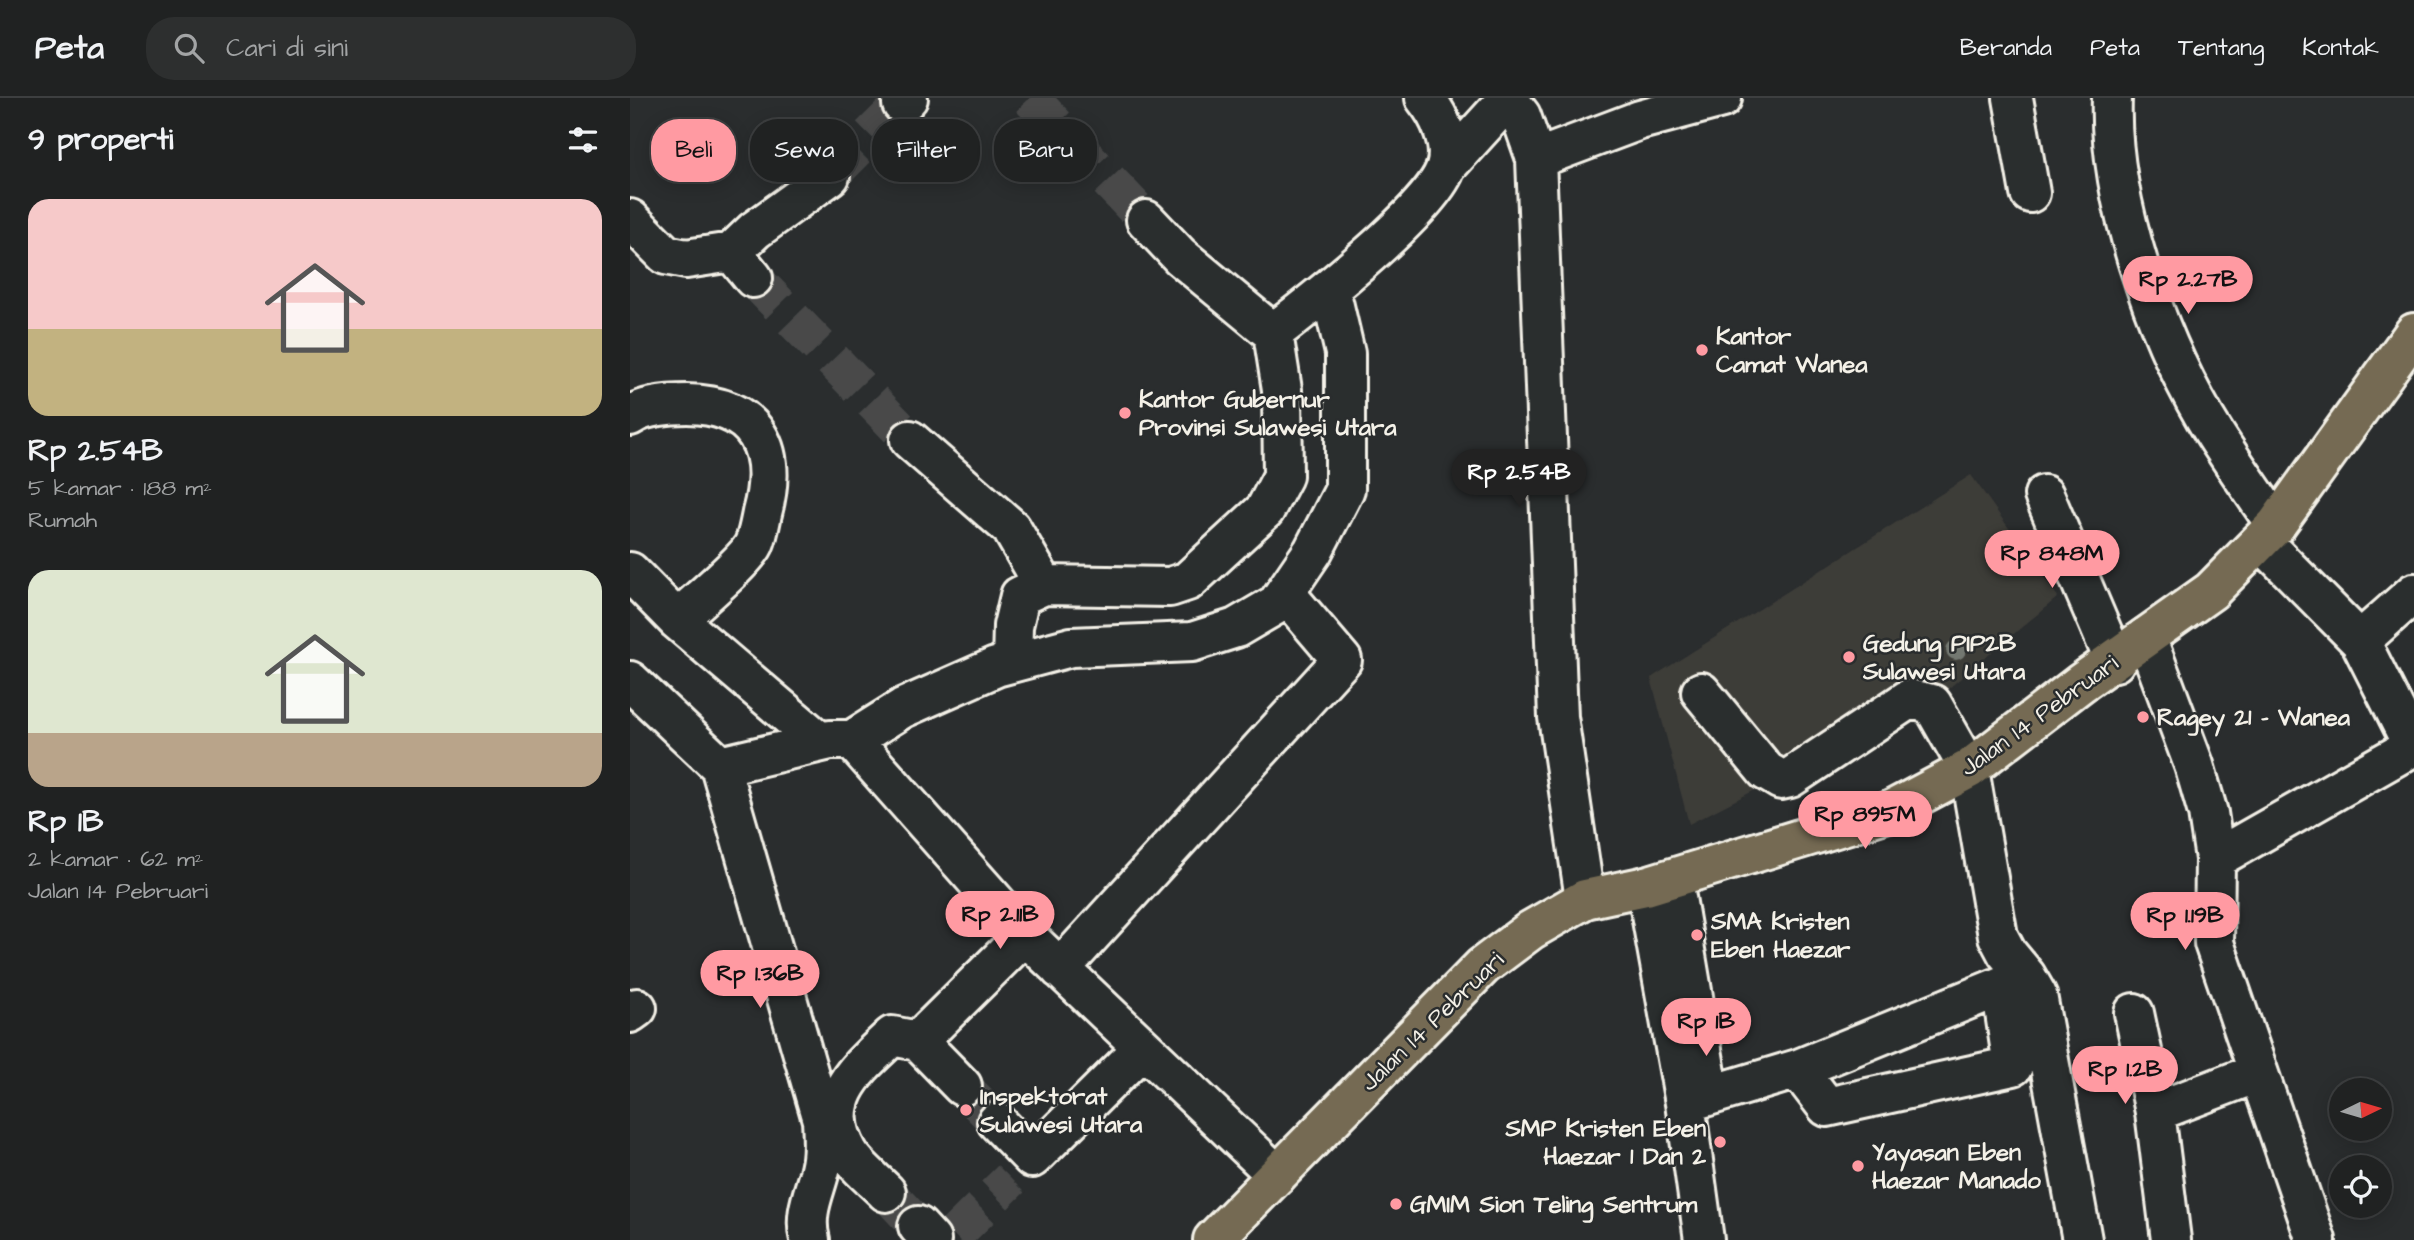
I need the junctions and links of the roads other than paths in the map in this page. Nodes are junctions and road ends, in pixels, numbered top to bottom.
1 (1424, 98) edge
2 (1722, 98) edge
3 (2013, 98) edge
4 (2112, 98) edge
5 (1507, 99) edge
6 (1536, 159) junction
7 (1447, 166) junction
8 (822, 182) tunnel mouth
9 (2030, 193) dead end
10 (630, 219) edge
11 (1146, 220) tunnel mouth
12 (1330, 289) junction
13 (1273, 333) junction
14 (2414, 333) edge
15 (630, 416) edge
16 (910, 440) tunnel mouth
17 (2044, 495) dead end
18 (2268, 533) junction
19 (630, 572) edge
20 (1044, 585) junction
21 (1285, 593) junction
22 (2414, 593) edge
23 (677, 620) junction
24 (2146, 637) junction
25 (2360, 641) junction
26 (1012, 662) junction
27 (2115, 662) junction
28 (630, 681) edge
29 (1701, 692) dead end
30 (836, 741) junction
31 (2413, 746) edge
32 (720, 766) junction
33 (1969, 769) junction
34 (2215, 859) junction
35 (1659, 882) junction
36 (1585, 899) junction
37 (1025, 934) junction
38 (1060, 969) junction
39 (2013, 981) junction
40 (2133, 1013) dead end
41 (918, 1041) junction
42 (1143, 1048) junction
43 (1798, 1069) junction
44 (2257, 1073) junction
45 (962, 1086) tunnel mouth
46 (1697, 1099) junction
47 (2155, 1112) junction
48 (997, 1122) tunnel mouth
49 (1277, 1175) junction
50 (886, 1192) tunnel mouth
51 (810, 1240) edge
52 (1213, 1240) edge
53 (1704, 1240) edge
54 (2082, 1240) edge
55 (2171, 1240) edge
56 (2316, 1240) edge

1 - 7 street
2 - 6 street
3 - 9 street
4 - 18 street
5 - 6 street
5 - 7 street
6 - 36 street
7 - 12 street
8 - 10 street
11 - 13 street
12 - 13 street
12 - 21 street
13 - 20 street
14 - 18 main road, Jalan 14 Pebruari
15 - 23 street
16 - 20 street
17 - 27 street
18 - 24 main road, Jalan 14 Pebruari
18 - 25 street
19 - 23 street
20 - 26 street
21 - 26 street
21 - 38 street
22 - 25 street
23 - 30 street
24 - 27 main road, Jalan 14 Pebruari
24 - 34 street
25 - 31 street
26 - 30 street
27 - 33 main road, Jalan 14 Pebruari
28 - 32 street
29 - 33 street
30 - 32 street
30 - 37 street
31 - 34 street
32 - 51 street
33 - 35 main road, Jalan 14 Pebruari
33 - 39 street
34 - 44 street
35 - 36 main road, Jalan 14 Pebruari
35 - 46 street
36 - 49 main road, Jalan 14 Pebruari
37 - 38 street
37 - 41 street
38 - 42 street
39 - 43 street
39 - 43 street
39 - 54 street
40 - 47 street
41 - 45 street
41 - 50 street
42 - 48 street
42 - 49 street
43 - 46 street
44 - 47 street
44 - 56 street
46 - 53 street
47 - 55 street
49 - 52 main road, Jalan 14 Pebruari

